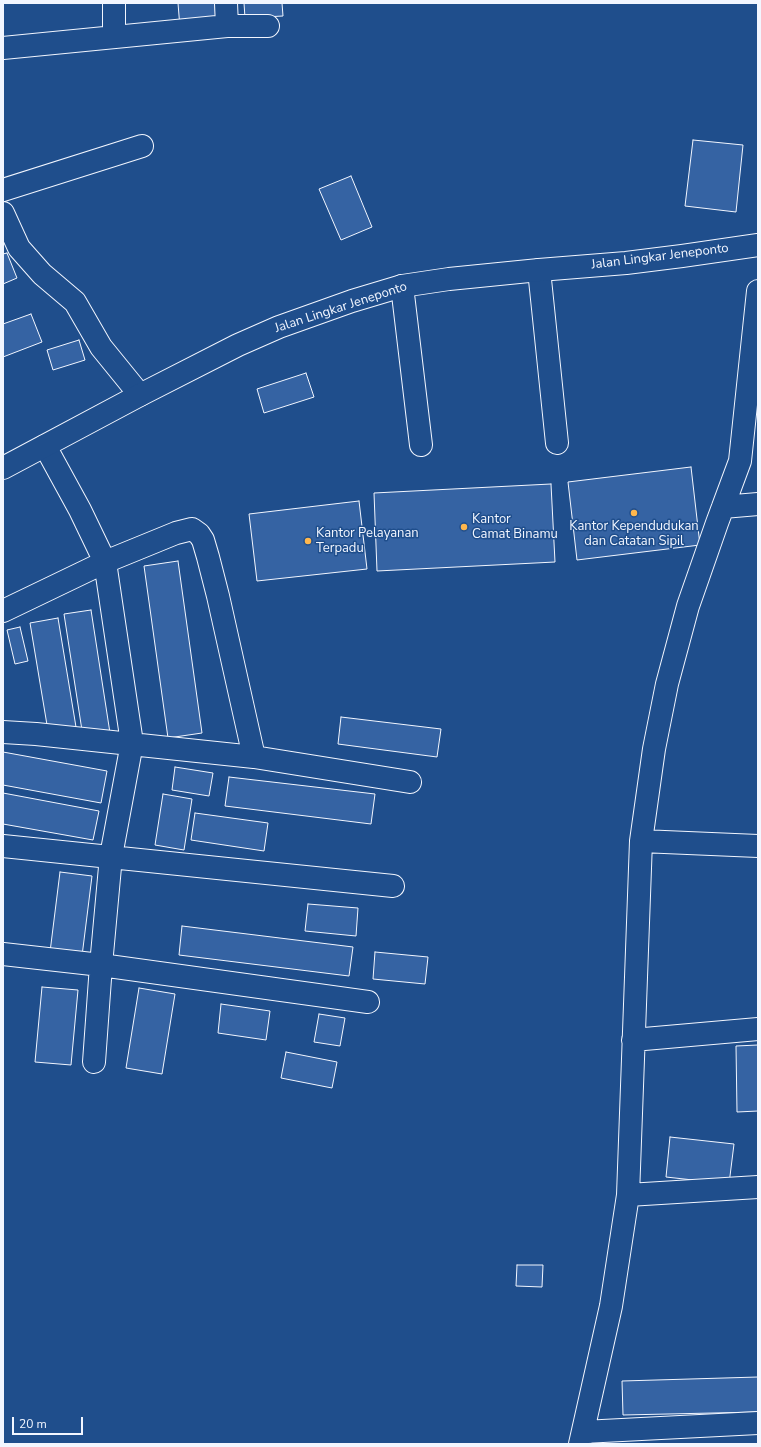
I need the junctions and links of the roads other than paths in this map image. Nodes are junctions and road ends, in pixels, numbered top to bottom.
1 (114, 3) edge
2 (226, 3) edge
3 (227, 26) junction
4 (268, 26) dead end
5 (114, 37) junction
6 (3, 48) edge
7 (142, 146) dead end
8 (3, 190) edge
9 (3, 213) edge
10 (758, 244) edge
11 (539, 270) junction
12 (402, 286) junction
13 (758, 291) edge
14 (140, 395) junction
15 (556, 443) dead end
16 (421, 444) dead end
17 (45, 446) junction
18 (3, 468) edge
19 (758, 504) edge
20 (723, 507) junction
21 (105, 562) junction
22 (3, 611) edge
23 (3, 732) edge
24 (132, 744) junction
25 (254, 757) junction
26 (410, 782) dead end
27 (641, 841) junction
28 (3, 846) edge
29 (758, 846) edge
30 (111, 856) junction
31 (393, 886) dead end
32 (3, 954) edge
33 (101, 965) junction
34 (368, 1002) dead end
35 (758, 1029) edge
36 (633, 1040) junction
37 (94, 1062) dead end
38 (758, 1187) edge
39 (628, 1195) junction
40 (758, 1423) edge
41 (582, 1438) edge

1 - 5 street
2 - 3 street
3 - 4 street
3 - 5 street
5 - 6 street
7 - 8 street
9 - 14 street
10 - 11 street, Jalan Lingkar Jeneponto
11 - 12 street, Jalan Lingkar Jeneponto
11 - 15 street
12 - 14 street, Jalan Lingkar Jeneponto
12 - 16 street
13 - 20 street
14 - 17 street, Jalan Lingkar Jeneponto
17 - 18 street, Jalan Lingkar Jeneponto
17 - 21 street
19 - 20 street
20 - 27 street
21 - 22 street
21 - 24 street
21 - 25 street
23 - 24 street
24 - 25 street
24 - 30 street
25 - 26 street
27 - 29 street
27 - 36 street
28 - 30 street
30 - 31 street
30 - 33 street
32 - 33 street
33 - 34 street
33 - 37 street
35 - 36 street
36 - 39 street
38 - 39 street
39 - 41 street
40 - 41 street

